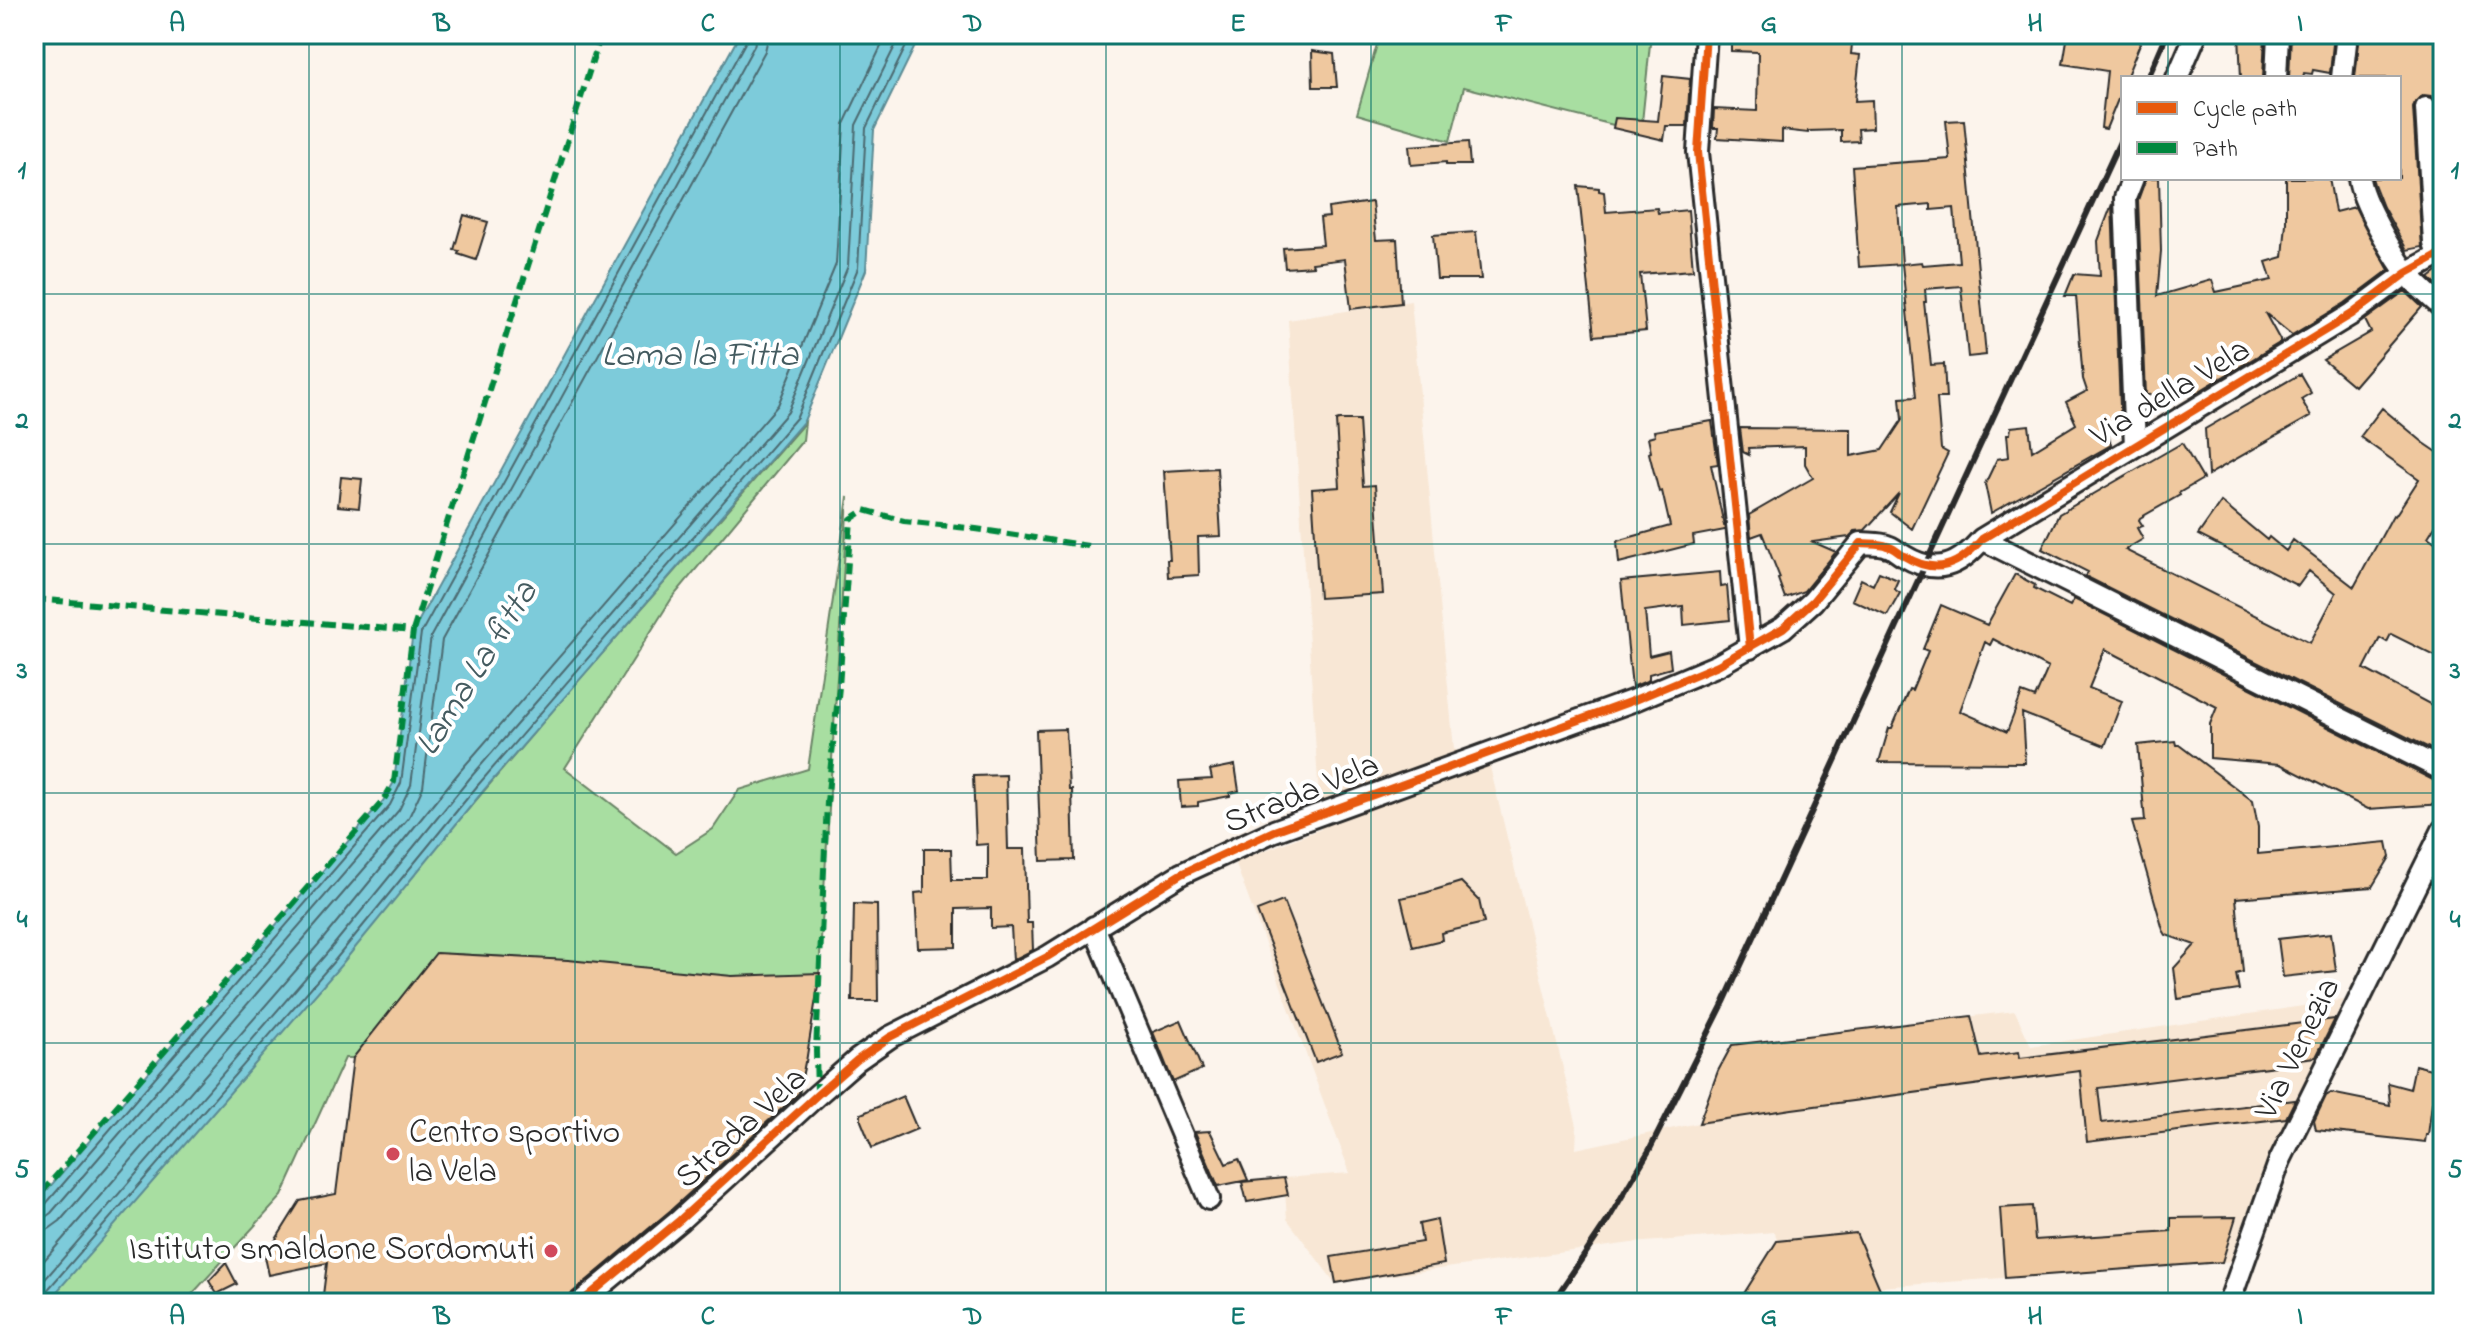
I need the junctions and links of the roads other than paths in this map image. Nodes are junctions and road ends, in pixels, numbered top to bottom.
1 (1706, 34) edge
2 (2196, 34) edge
3 (2278, 34) edge
4 (2347, 34) edge
5 (2178, 76) edge
6 (2276, 76) edge
7 (2342, 76) edge
8 (2426, 108) dead end
9 (2132, 180) edge
10 (2359, 180) edge
11 (2440, 254) edge
12 (2407, 273) junction
13 (2443, 308) edge
14 (2135, 446) junction
15 (1982, 539) junction
16 (1924, 565) joint
17 (1750, 648) junction
18 (2443, 770) edge
19 (2443, 830) edge
20 (1094, 927) junction
21 (1209, 1199) dead end
22 (580, 1303) edge
23 (2229, 1303) edge

1 - 17 street
2 - 5 street
3 - 6 street
4 - 7 street
8 - 11 street
9 - 14 street
10 - 12 street
11 - 12 street, Via della Vela
12 - 13 street
12 - 14 street, Via della Vela
14 - 15 street, Via della Vela
15 - 16 street, Via della Vela
15 - 18 street
16 - 17 street, Strada Vela
17 - 20 street, Strada Vela
19 - 23 street, Via Venezia
20 - 21 street
20 - 22 street, Strada Vela

